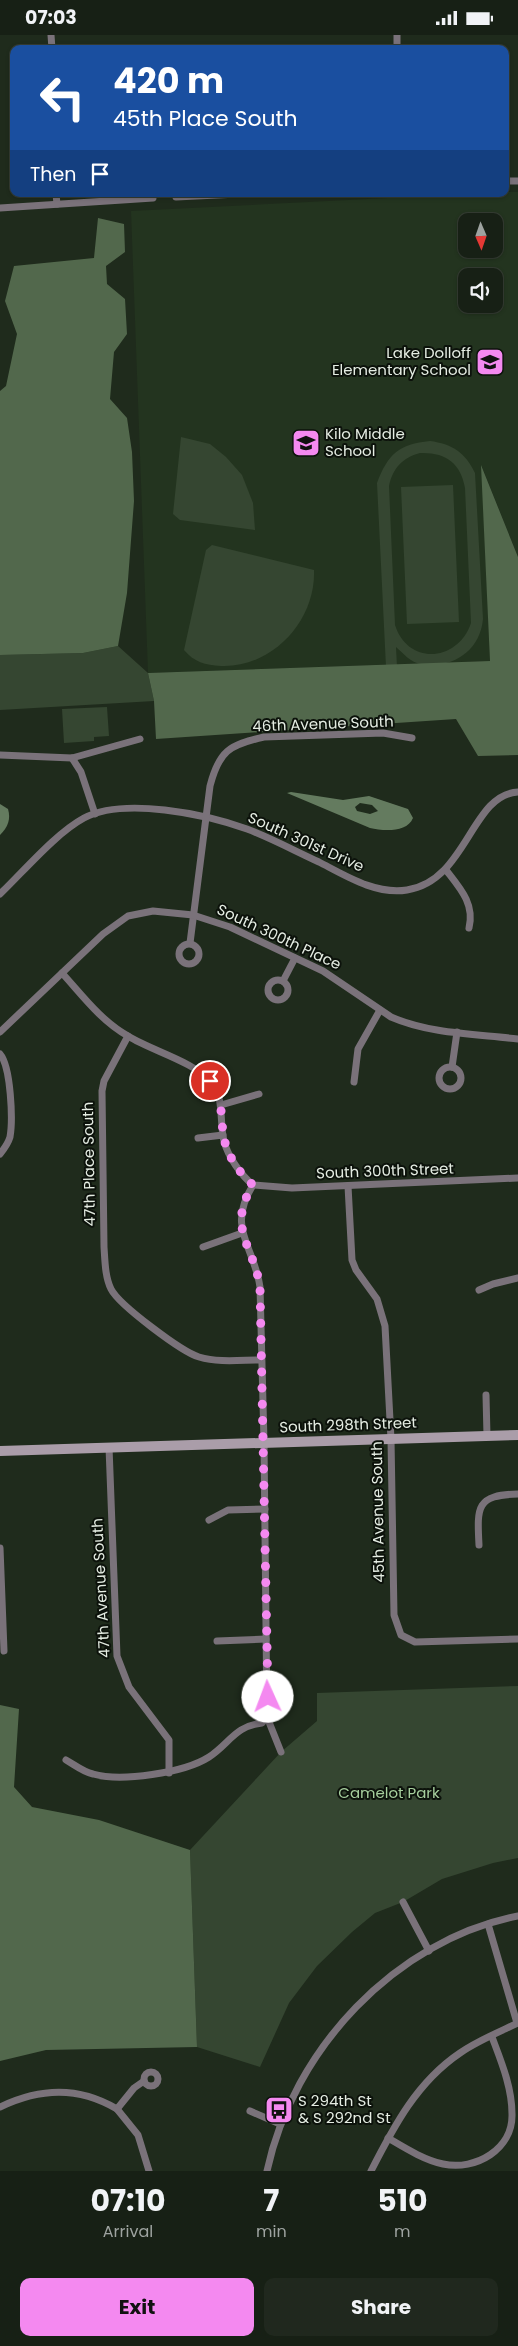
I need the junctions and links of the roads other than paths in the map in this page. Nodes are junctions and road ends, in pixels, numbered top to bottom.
1 (56, 197) edge
2 (153, 199) dead end
3 (57, 203) junction
4 (0, 208) edge
5 (412, 738) dead end
6 (140, 739) dead end
7 (0, 755) edge
8 (72, 758) junction
9 (518, 792) edge
10 (95, 814) junction
11 (205, 818) junction
12 (446, 870) junction
13 (0, 894) edge
14 (193, 915) junction
15 (469, 928) dead end
16 (190, 943) dead end
17 (295, 958) junction
18 (62, 973) junction
19 (283, 981) dead end
20 (380, 1010) junction
21 (0, 1032) edge
22 (457, 1032) junction
23 (128, 1037) junction
24 (518, 1039) edge
25 (0, 1054) edge
26 (452, 1067) dead end
27 (354, 1082) dead end
28 (260, 1094) dead end
29 (221, 1105) junction
30 (223, 1135) junction
31 (198, 1138) dead end
32 (0, 1154) edge
33 (518, 1178) edge
34 (253, 1185) junction
35 (348, 1186) junction
36 (242, 1233) junction
37 (203, 1247) dead end
38 (518, 1278) edge
39 (479, 1290) dead end
40 (261, 1360) junction
41 (486, 1395) dead end
42 (518, 1435) edge
43 (487, 1436) junction
44 (391, 1439) junction
45 (264, 1443) junction
46 (109, 1447) junction
47 (0, 1451) edge
48 (518, 1494) edge
49 (265, 1509) junction
50 (209, 1521) dead end
51 (479, 1545) dead end
52 (0, 1548) edge
53 (266, 1639) junction
54 (518, 1639) edge
55 (217, 1641) dead end
56 (4, 1651) dead end
57 (267, 1717) junction
58 (281, 1752) dead end
59 (66, 1760) dead end
60 (169, 1773) junction
61 (403, 1903) dead end
62 (518, 1916) edge
63 (488, 1924) junction
64 (429, 1951) junction
65 (518, 2023) edge
66 (492, 2037) junction
67 (144, 2081) dead end
68 (0, 2107) edge
69 (117, 2109) junction
70 (250, 2111) dead end
71 (279, 2127) junction
72 (388, 2138) junction
73 (149, 2171) edge
74 (268, 2171) edge
75 (371, 2171) edge

1 - 3 street
2 - 3 street
3 - 4 street
5 - 11 street, 46th Avenue South
6 - 8 street
7 - 8 street
8 - 10 street
9 - 12 street
10 - 11 street, South 301st Drive
10 - 13 street, South 301st Drive
11 - 12 street, South 301st Drive
11 - 14 street, 46th Avenue South
12 - 15 street
14 - 16 street, 46th Avenue South
14 - 17 street, South 300th Place
14 - 18 street, South 300th Place
17 - 19 street
17 - 20 street, South 300th Place
18 - 21 street, South 300th Place
18 - 23 street
20 - 22 street, South 300th Place
20 - 27 street
22 - 24 street, South 300th Place
22 - 26 street
23 - 29 street
23 - 40 street, 47th Place South
25 - 32 street
28 - 29 street
29 - 30 street
30 - 31 street
30 - 34 street
33 - 35 street, South 300th Street
34 - 35 street, South 300th Street
34 - 36 street
35 - 44 street, 45th Avenue South
36 - 37 street
36 - 40 street
38 - 39 street
40 - 45 street
41 - 43 street
42 - 43 street, South 298th Street
43 - 44 street, South 298th Street
44 - 45 street, South 298th Street
44 - 54 street, 45th Avenue South
45 - 46 street, South 298th Street
45 - 49 street
46 - 47 street, South 298th Street
46 - 60 street, 47th Avenue South
48 - 51 street
49 - 50 street
49 - 53 street
52 - 56 street
53 - 55 street
53 - 57 street
57 - 58 street
57 - 60 street
59 - 60 street
61 - 64 street
62 - 63 street
63 - 64 street
63 - 65 street
64 - 71 street
65 - 66 street
66 - 72 street
66 - 72 street
67 - 69 street
68 - 69 street
69 - 73 street
70 - 71 street
71 - 74 street
72 - 75 street

